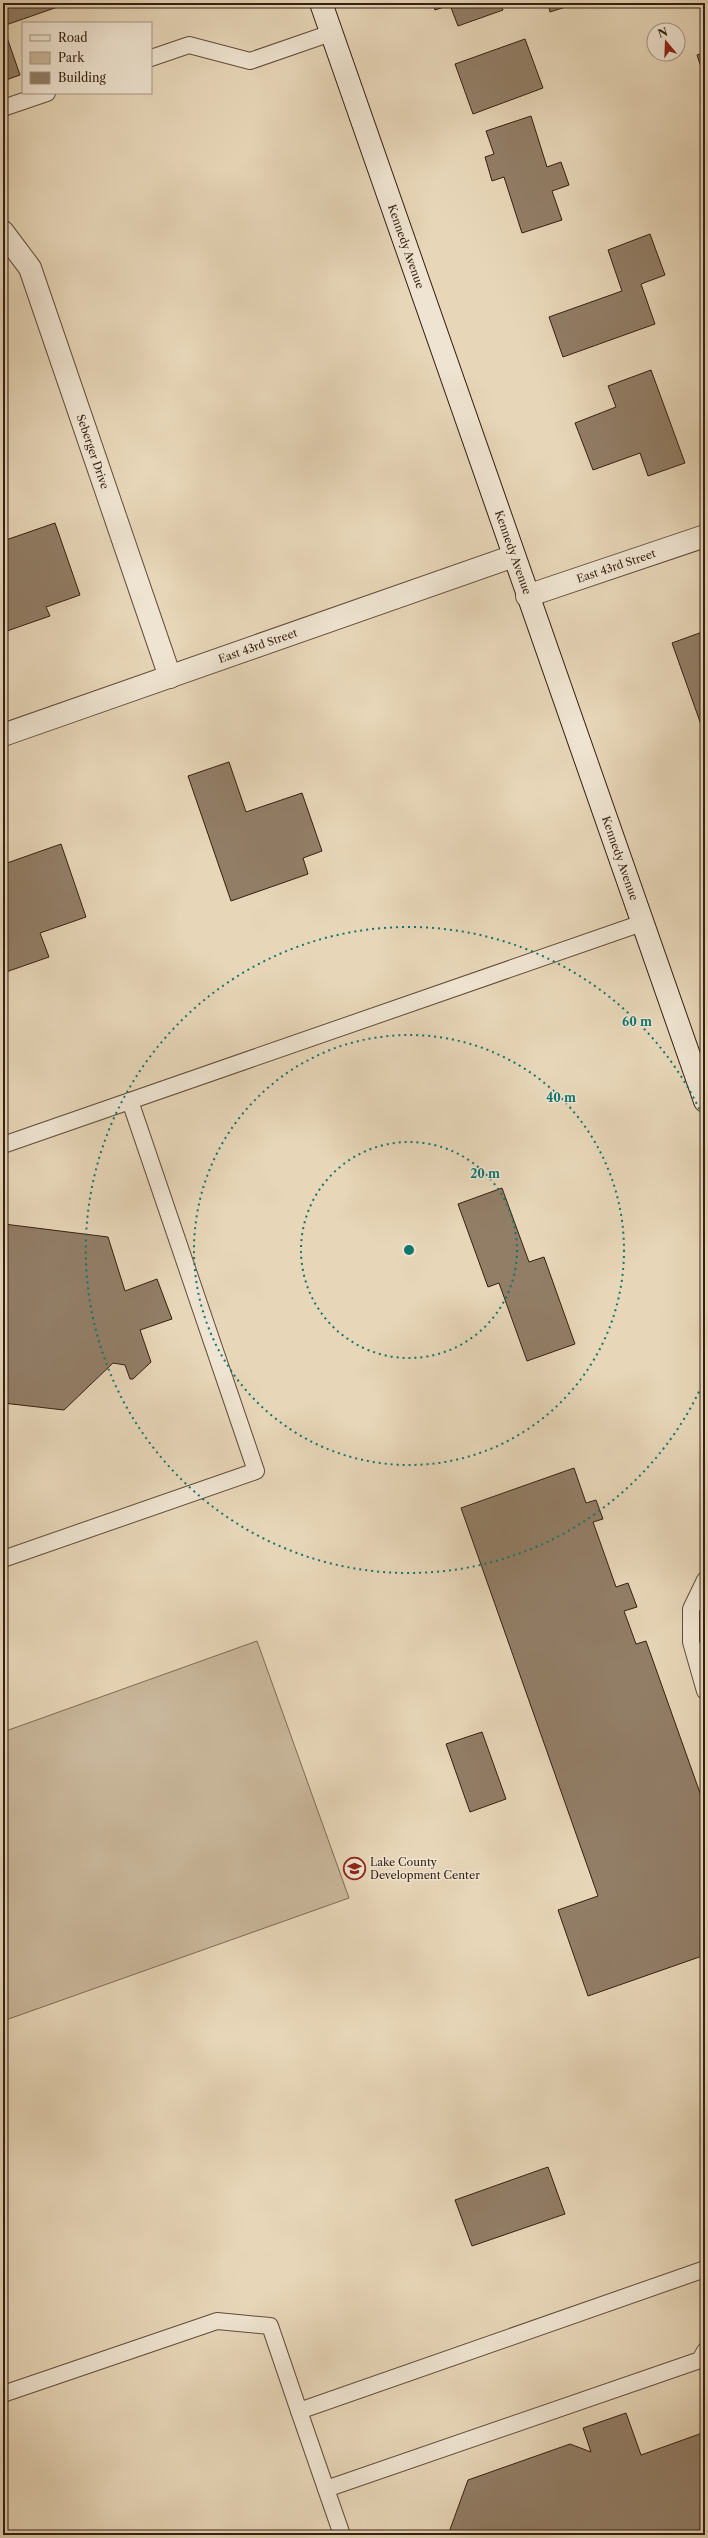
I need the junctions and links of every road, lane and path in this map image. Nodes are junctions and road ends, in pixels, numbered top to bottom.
1 (321, 3) edge
2 (331, 33) junction
3 (152, 58) edge
4 (44, 94) edge
5 (3, 108) edge
6 (3, 232) edge
7 (705, 536) edge
8 (514, 556) junction
9 (527, 596) junction
10 (170, 677) junction
11 (3, 735) edge
12 (642, 923) junction
13 (130, 1101) junction
14 (705, 1101) edge
15 (3, 1145) edge
16 (3, 1559) edge
17 (705, 1580) edge
18 (705, 1691) edge
19 (705, 2269) edge
20 (705, 2351) edge
21 (3, 2394) edge
22 (299, 2411) junction
23 (326, 2488) junction
24 (342, 2535) edge

1 - 2 street, Kennedy Avenue
2 - 3 lane
2 - 8 street, Kennedy Avenue
4 - 5 lane
6 - 10 street, Seberger Drive
7 - 9 street, East 43rd Street
8 - 9 street, Kennedy Avenue
8 - 10 street, East 43rd Street
9 - 12 street, Kennedy Avenue
10 - 11 street, East 43rd Street
12 - 13 lane
12 - 14 street, Kennedy Avenue
13 - 15 lane
13 - 16 lane
17 - 18 lane
19 - 22 lane
20 - 23 lane
21 - 22 lane
22 - 23 lane
23 - 24 lane

